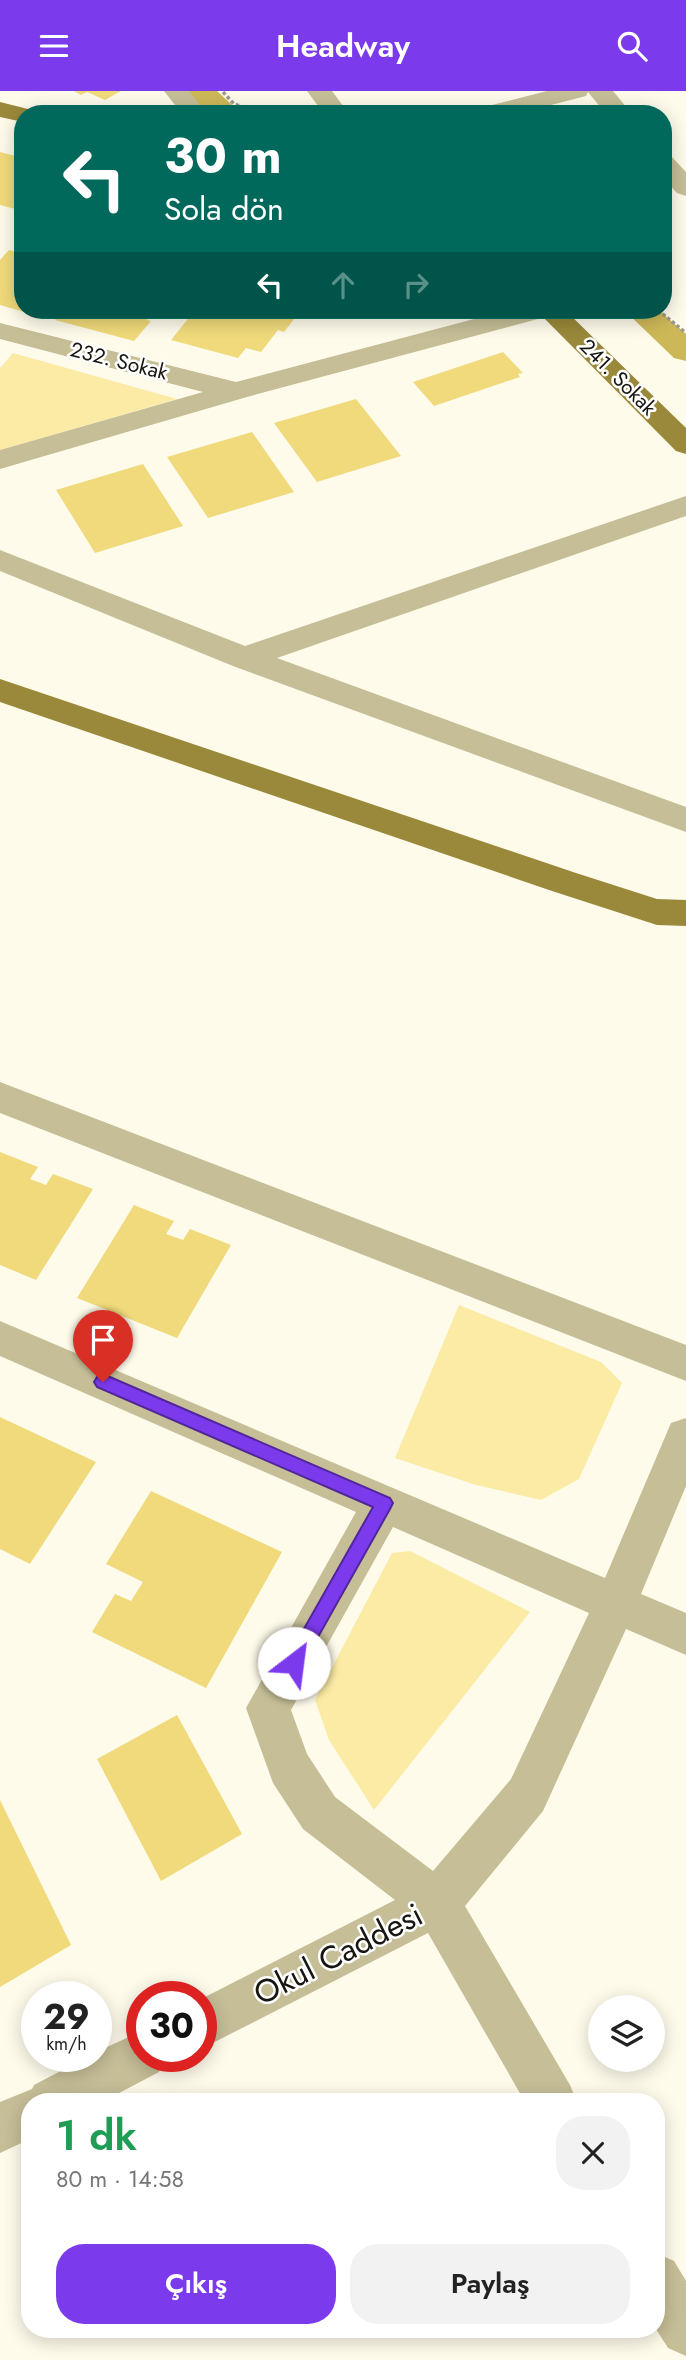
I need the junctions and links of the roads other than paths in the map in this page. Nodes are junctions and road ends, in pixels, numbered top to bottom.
1 (176, 91) edge
2 (319, 91) edge
3 (577, 91) edge
4 (600, 91) edge
5 (543, 95) edge
6 (188, 105) edge
7 (330, 105) edge
8 (512, 105) edge
9 (612, 105) edge
10 (672, 172) edge
11 (686, 188) edge
12 (505, 319) edge
13 (559, 319) edge
14 (2, 335) edge
15 (237, 391) junction
16 (686, 445) edge
17 (0, 460) edge
18 (686, 506) edge
19 (0, 560) edge
20 (244, 657) junction
21 (0, 690) edge
22 (686, 820) edge
23 (686, 913) edge
24 (0, 1097) edge
25 (0, 1338) edge
26 (686, 1363) edge
27 (686, 1436) edge
28 (384, 1503) junction
29 (615, 1605) junction
30 (686, 1634) edge
31 (437, 1903) junction
32 (217, 2017) edge
33 (126, 2063) edge
34 (68, 2093) edge
35 (547, 2093) edge
36 (21, 2118) edge
37 (0, 2128) edge
38 (665, 2294) edge
39 (686, 2330) edge

1 - 6 street
2 - 7 street
3 - 5 street
4 - 9 street
5 - 8 street
10 - 11 street
12 - 15 street
13 - 16 main road, 241. Sokak
14 - 15 street, 232. Sokak
15 - 17 street
18 - 20 street
19 - 20 street
20 - 22 street
21 - 23 main road
24 - 26 street
25 - 28 street
27 - 29 street
28 - 29 street
28 - 31 street
29 - 30 street
29 - 31 street
31 - 32 street, Okul Caddesi
31 - 35 street
33 - 34 street
36 - 37 street
38 - 39 street

